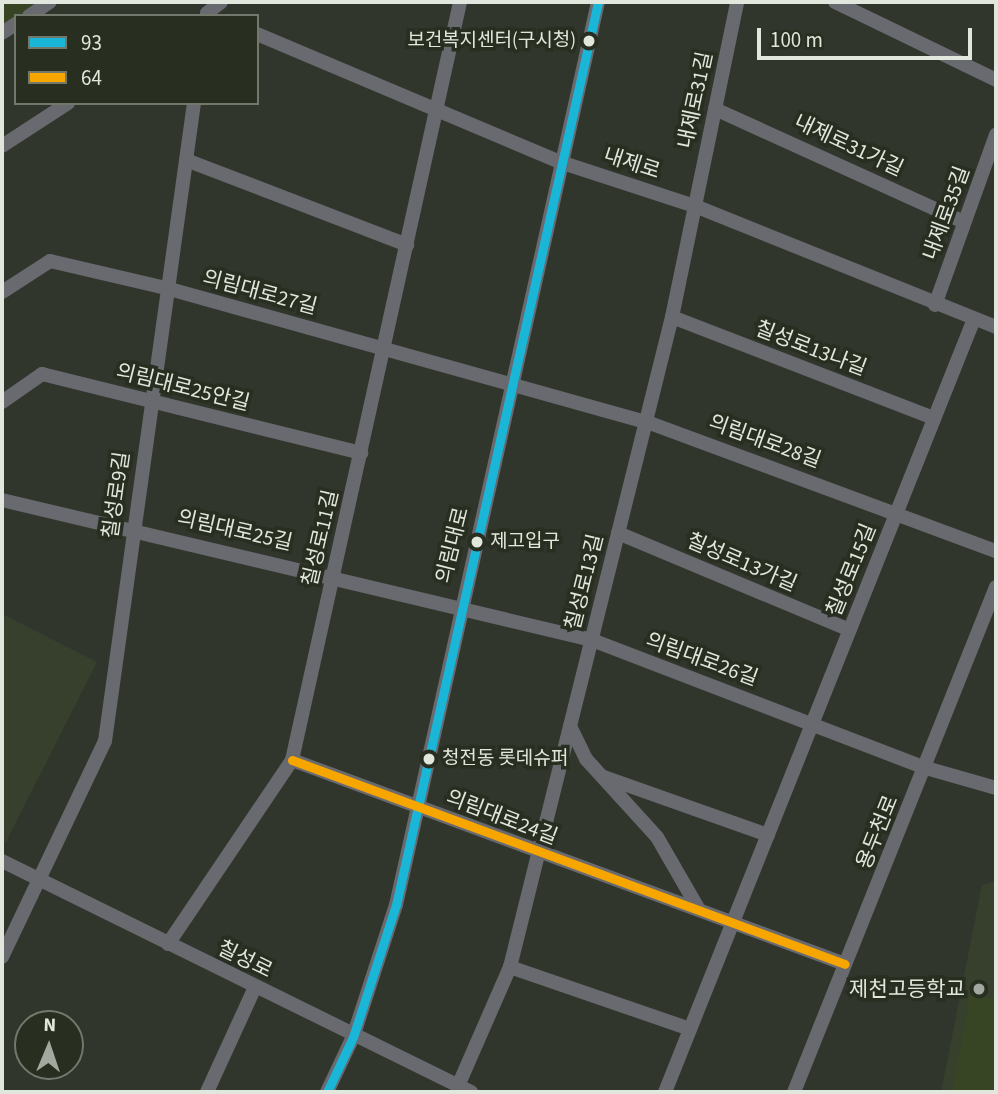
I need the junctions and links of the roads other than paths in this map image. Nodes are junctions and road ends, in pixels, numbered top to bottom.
1 (50, 2) edge
2 (222, 2) edge
3 (460, 2) edge
4 (598, 2) edge
5 (737, 2) edge
6 (835, 2) edge
7 (206, 12) edge
8 (32, 14) edge
9 (259, 34) edge
10 (996, 80) edge
11 (65, 105) edge
12 (194, 105) edge
13 (438, 108) junction
14 (715, 109) junction
15 (996, 135) edge
16 (2, 146) edge
17 (186, 160) junction
18 (560, 162) junction
19 (695, 206) junction
20 (964, 222) junction
21 (407, 245) junction
22 (166, 288) junction
23 (2, 292) edge
24 (935, 305) junction
25 (672, 317) junction
26 (974, 319) junction
27 (996, 327) edge
28 (384, 348) junction
29 (515, 381) junction
30 (2, 402) edge
31 (151, 402) junction
32 (934, 418) junction
33 (647, 422) junction
34 (361, 453) junction
35 (2, 500) edge
36 (896, 514) junction
37 (132, 529) junction
38 (618, 533) junction
39 (996, 551) edge
40 (334, 574) junction
41 (996, 587) edge
42 (458, 605) junction
43 (850, 630) junction
44 (592, 640) junction
45 (813, 723) junction
46 (570, 726) junction
47 (292, 760) junction
48 (926, 768) junction
49 (603, 777) junction
50 (996, 788) edge
51 (418, 808) junction
52 (768, 835) junction
53 (539, 854) junction
54 (2, 861) edge
55 (37, 879) junction
56 (698, 908) junction
57 (734, 921) junction
58 (168, 944) junction
59 (2, 957) edge
60 (845, 964) junction
61 (510, 967) junction
62 (255, 987) junction
63 (690, 1029) junction
64 (353, 1037) junction
65 (464, 1089) edge
66 (207, 1092) edge
67 (327, 1092) edge
68 (665, 1092) edge
69 (794, 1092) edge

1 - 8 street
2 - 7 street
3 - 13 street, 칠성로11길
4 - 18 street, 의림대로
5 - 14 street, 내제로31길
6 - 10 street
9 - 13 street, 내제로
11 - 16 street
12 - 17 street, 칠성로9길
13 - 18 street, 내제로
13 - 21 street, 칠성로11길
14 - 19 street, 내제로31길
14 - 20 street, 내제로31가길
15 - 20 street, 내제로35길
17 - 21 street
17 - 22 street, 칠성로9길
18 - 19 street, 내제로
18 - 29 street, 의림대로
19 - 24 street, 내제로
19 - 25 street, 칠성로13길
20 - 24 street, 내제로35길
21 - 28 street, 칠성로11길
22 - 23 street, 의림대로27길
22 - 28 street, 의림대로27길
22 - 31 street, 칠성로9길
24 - 26 street, 내제로
25 - 32 street, 칠성로13나길
25 - 33 street, 칠성로13길
26 - 27 street, 내제로
26 - 32 street, 칠성로15길
28 - 29 street, 의림대로27길
28 - 34 street, 칠성로11길
29 - 33 street, 의림대로28길
29 - 42 street, 의림대로
30 - 31 street, 의림대로25안길
31 - 34 street, 의림대로25안길
31 - 37 street, 칠성로9길
32 - 36 street, 칠성로15길
33 - 36 street, 의림대로28길
33 - 38 street, 칠성로13길
34 - 40 street, 칠성로11길
35 - 37 street, 의림대로25길
36 - 39 street, 의림대로28길
36 - 43 street, 칠성로15길
37 - 40 street, 의림대로25길
37 - 55 street, 칠성로9길
38 - 43 street, 칠성로13가길
38 - 44 street, 칠성로13길
40 - 42 street, 의림대로25길
40 - 47 street, 칠성로11길
41 - 48 street, 용두천로
42 - 44 street, 의림대로26길
42 - 51 street, 의림대로
43 - 45 street, 칠성로15길
44 - 45 street, 의림대로26길
44 - 46 street, 칠성로13길
45 - 48 street, 의림대로26길
45 - 52 street, 칠성로15길
46 - 49 street
46 - 53 street, 칠성로13길
47 - 51 street, 의림대로24길
47 - 58 street, 칠성로11길
48 - 50 street, 의림대로26길
48 - 60 street, 용두천로
49 - 52 street
49 - 56 street
51 - 53 street, 의림대로24길
51 - 64 street, 의림대로
52 - 57 street, 칠성로15길
53 - 56 street, 의림대로24길
53 - 61 street, 칠성로13길
54 - 55 street, 칠성로
55 - 58 street, 칠성로
55 - 59 street, 칠성로9길
56 - 57 street, 의림대로24길
57 - 60 street, 의림대로24길
57 - 63 street, 칠성로15길
58 - 62 street, 칠성로
60 - 69 street, 용두천로
61 - 63 street
61 - 65 street, 칠성로13길
62 - 64 street, 칠성로
62 - 66 street
63 - 68 street, 칠성로15길
64 - 65 street, 칠성로
64 - 67 street, 의림대로

